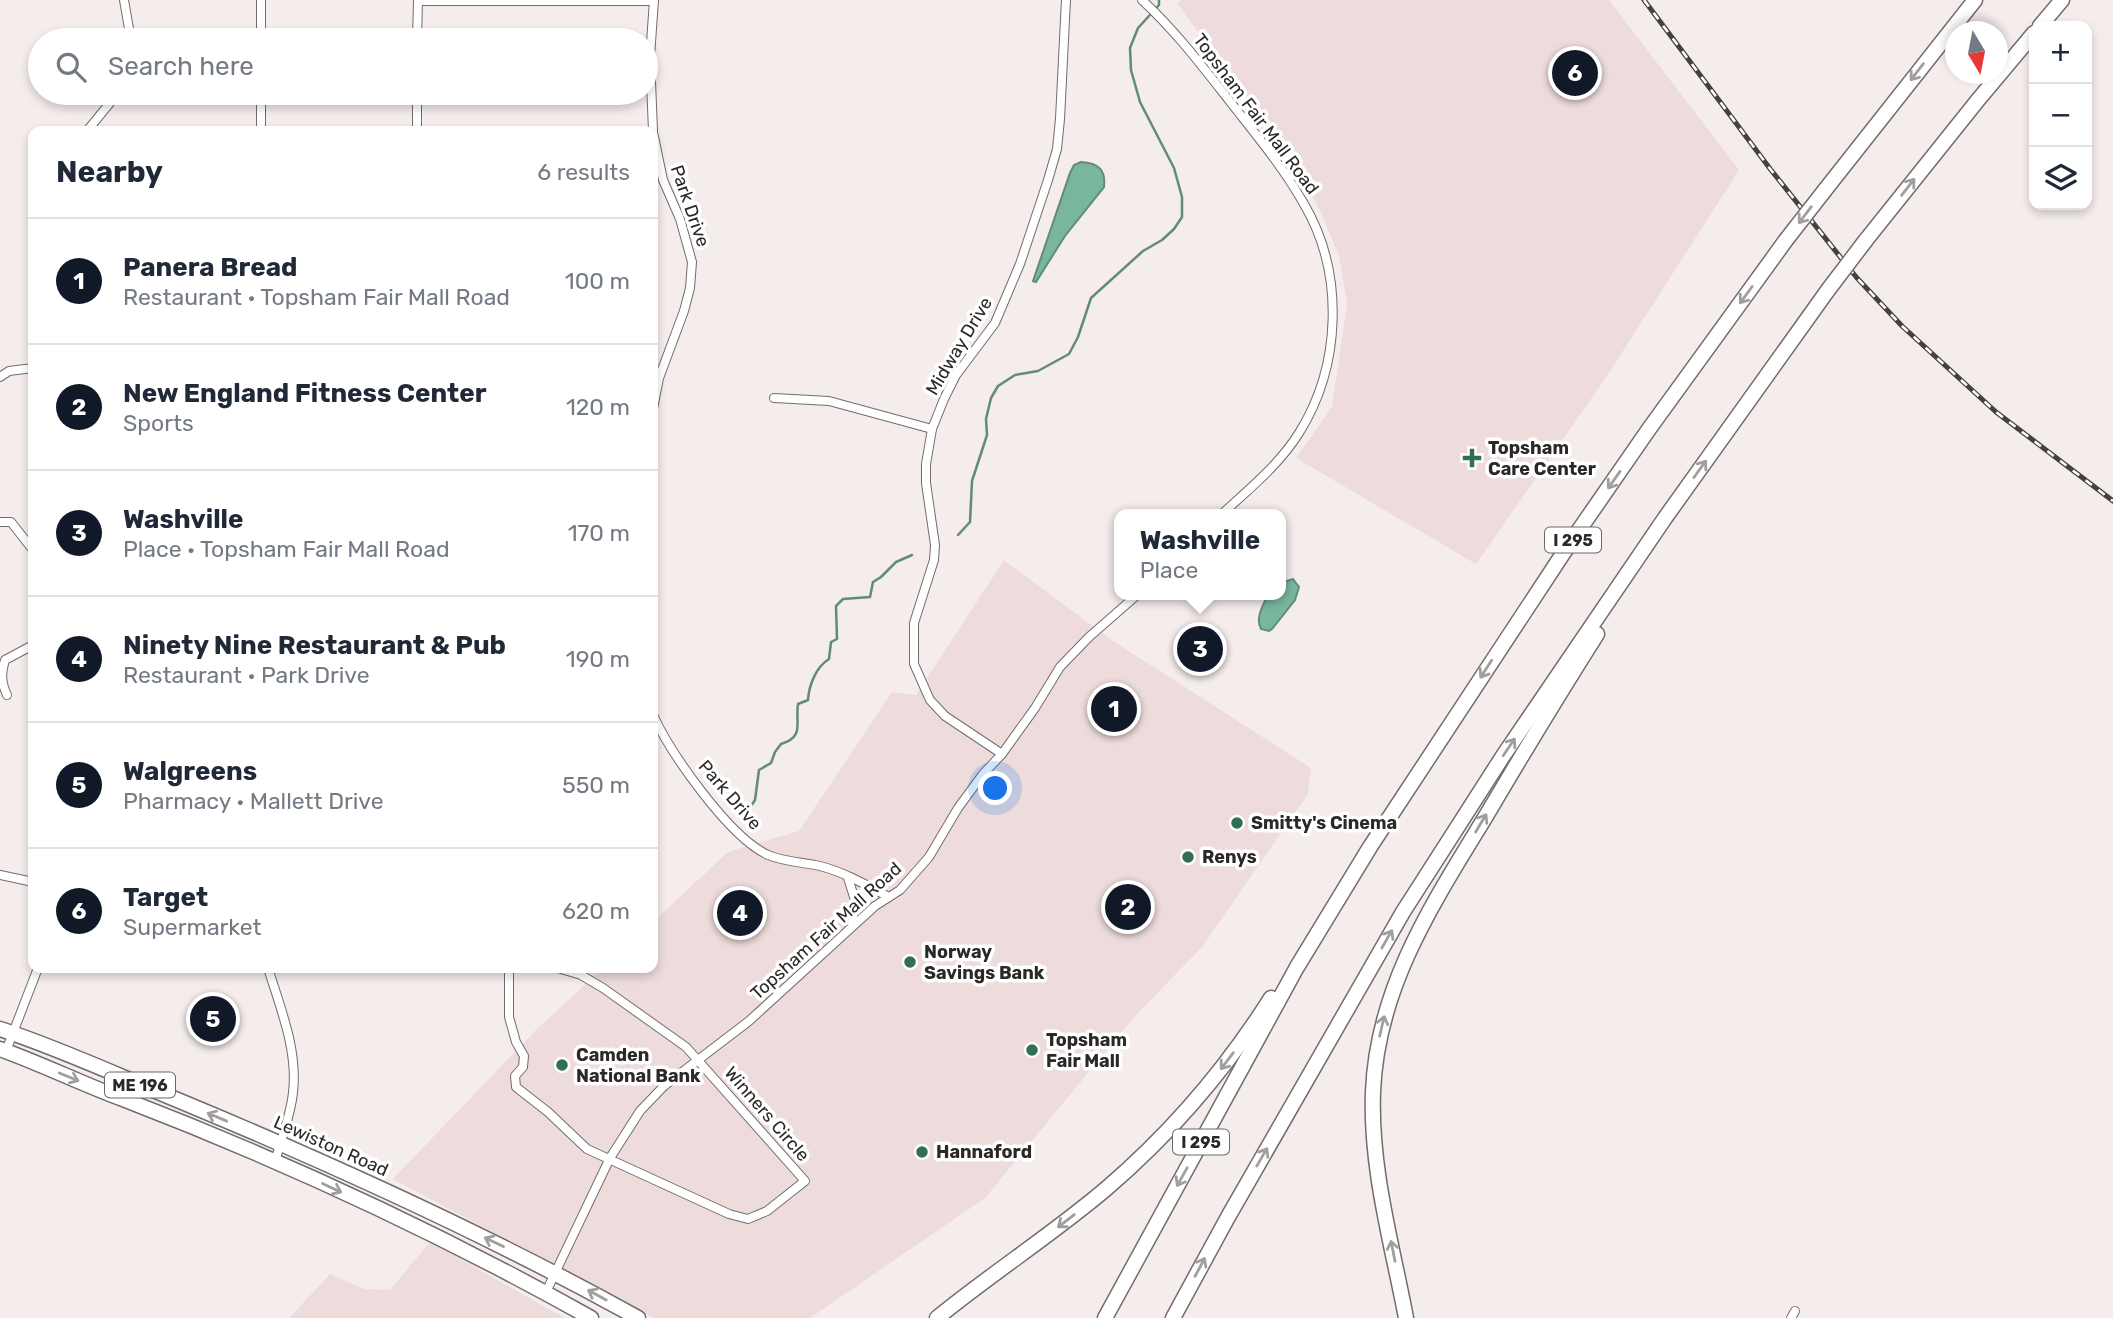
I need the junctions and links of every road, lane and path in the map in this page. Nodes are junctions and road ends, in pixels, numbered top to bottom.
1 (124, 0) edge
2 (261, 0) edge
3 (1066, 0) edge
4 (1142, 0) edge
5 (1975, 0) edge
6 (2062, 0) edge
7 (418, 1) edge
8 (654, 1) edge
9 (2044, 21) edge
10 (129, 28) edge
11 (261, 28) edge
12 (417, 28) edge
13 (652, 28) edge
14 (2029, 39) edge
15 (108, 105) edge
16 (261, 105) edge
17 (417, 105) edge
18 (652, 105) edge
19 (91, 126) edge
20 (261, 126) edge
21 (417, 126) edge
22 (653, 126) edge
23 (658, 156) edge
24 (28, 369) edge
25 (0, 377) edge
26 (658, 387) edge
27 (774, 398) dead end
28 (932, 429) junction
29 (1227, 509) edge
30 (0, 522) edge
31 (28, 543) edge
32 (1131, 600) edge
33 (1600, 613) junction
34 (28, 648) edge
35 (7, 695) dead end
36 (658, 724) edge
37 (1002, 754) junction
38 (0, 875) edge
39 (848, 878) junction
40 (28, 881) edge
41 (890, 897) junction
42 (852, 926) junction
43 (1297, 967) junction
44 (35, 973) edge
45 (269, 973) edge
46 (509, 973) edge
47 (574, 973) edge
48 (6, 1031) edge
49 (3, 1051) edge
50 (699, 1060) junction
51 (280, 1143) junction
52 (610, 1158) junction
53 (275, 1162) junction
54 (555, 1273) junction
55 (546, 1292) junction
56 (591, 1318) edge
57 (638, 1318) edge
58 (937, 1318) edge
59 (1105, 1318) edge
60 (1173, 1318) edge
61 (1406, 1318) edge

1 - 10 street
2 - 11 street
3 - 28 street, Midway Drive
4 - 29 street, Topsham Fair Mall Road
5 -> 43 highway, I 295, bridge
6 - 9 highway
7 - 8 street
7 - 12 street
8 - 13 street, Park Drive
33 -> 14 highway, bridge
15 - 19 street
16 - 20 street
17 - 21 street
18 - 22 street, Park Drive
23 - 26 street, Park Drive
24 - 25 street
27 - 28 street
28 - 37 street, Midway Drive
30 - 31 street
32 - 37 street, Topsham Fair Mall Road
60 -> 33 highway
61 -> 33 highway
34 - 35 street
36 - 39 street, Park Drive
37 - 41 street, Topsham Fair Mall Road
38 - 40 street
39 - 41 street, Park Drive
39 - 42 street
41 - 42 street, Topsham Fair Mall Road
42 - 50 street, Topsham Fair Mall Road
43 -> 58 highway
43 -> 59 highway, I 295
44 - 48 street
45 - 51 street
46 - 52 street
47 - 50 street
48 - 49 street
51 -> 48 highway, Lewiston Road / ME 196
49 -> 53 highway, Lewiston Road / ME 196
50 - 52 street, Topsham Fair Mall Road
50 - 52 street, Winners Circle
51 - 53 street
54 -> 51 highway, Lewiston Road / ME 196
52 - 54 street, Topsham Fair Mall Road
53 -> 55 highway, Lewiston Road / ME 196
54 - 55 street, Topsham Fair Mall Road
57 -> 54 highway, Lewiston Road / ME 196
55 - 56 highway, Lewiston Road / ME 196

